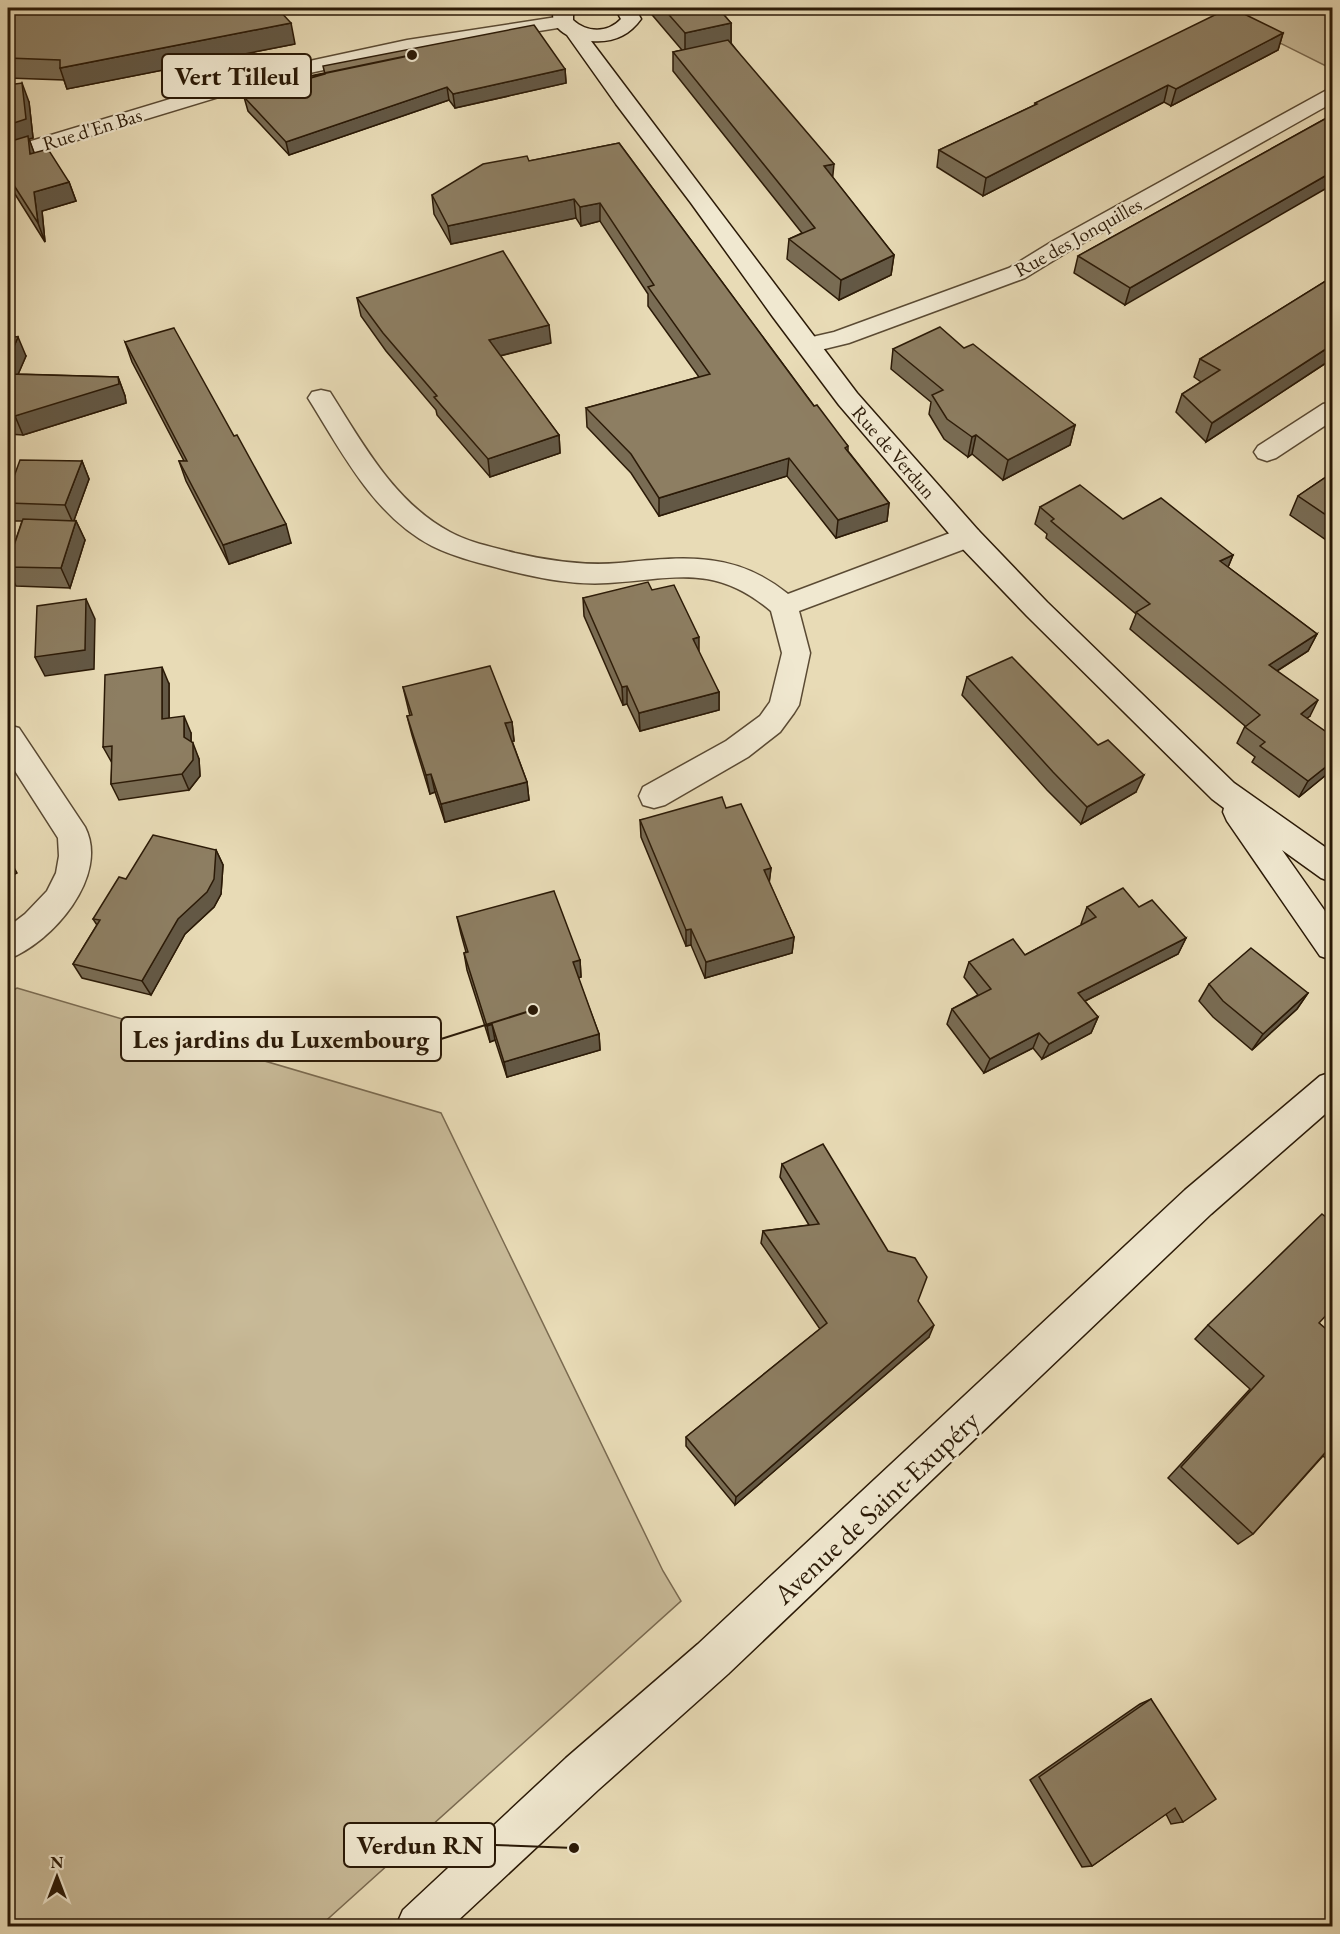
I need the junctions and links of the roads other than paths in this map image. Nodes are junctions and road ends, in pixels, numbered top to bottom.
1 (628, 8) edge
2 (566, 16) edge
3 (616, 32) junction
4 (608, 76) junction
5 (1332, 95) edge
6 (8, 154) edge
7 (808, 345) junction
8 (321, 398) dead end
9 (1332, 410) edge
10 (1267, 452) dead end
11 (968, 537) junction
12 (784, 606) junction
13 (8, 736) edge
14 (1223, 791) junction
15 (654, 796) dead end
16 (1332, 869) edge
17 (8, 945) edge
18 (1332, 946) edge
19 (1332, 1087) edge
20 (419, 1926) edge

1 - 3 street
2 - 3 street, Rue d'En Bas
2 - 4 street, Rue de Verdun
2 - 6 street, Rue d'En Bas
3 - 4 street
4 - 7 street, Rue de Verdun
5 - 7 street, Rue des Jonquilles
7 - 11 street, Rue de Verdun
8 - 12 street
9 - 10 street
11 - 12 street
11 - 14 street, Rue de Verdun
12 - 15 street
13 - 17 street
14 - 16 street
14 - 18 street
19 - 20 street, Avenue de Saint-Exupéry

